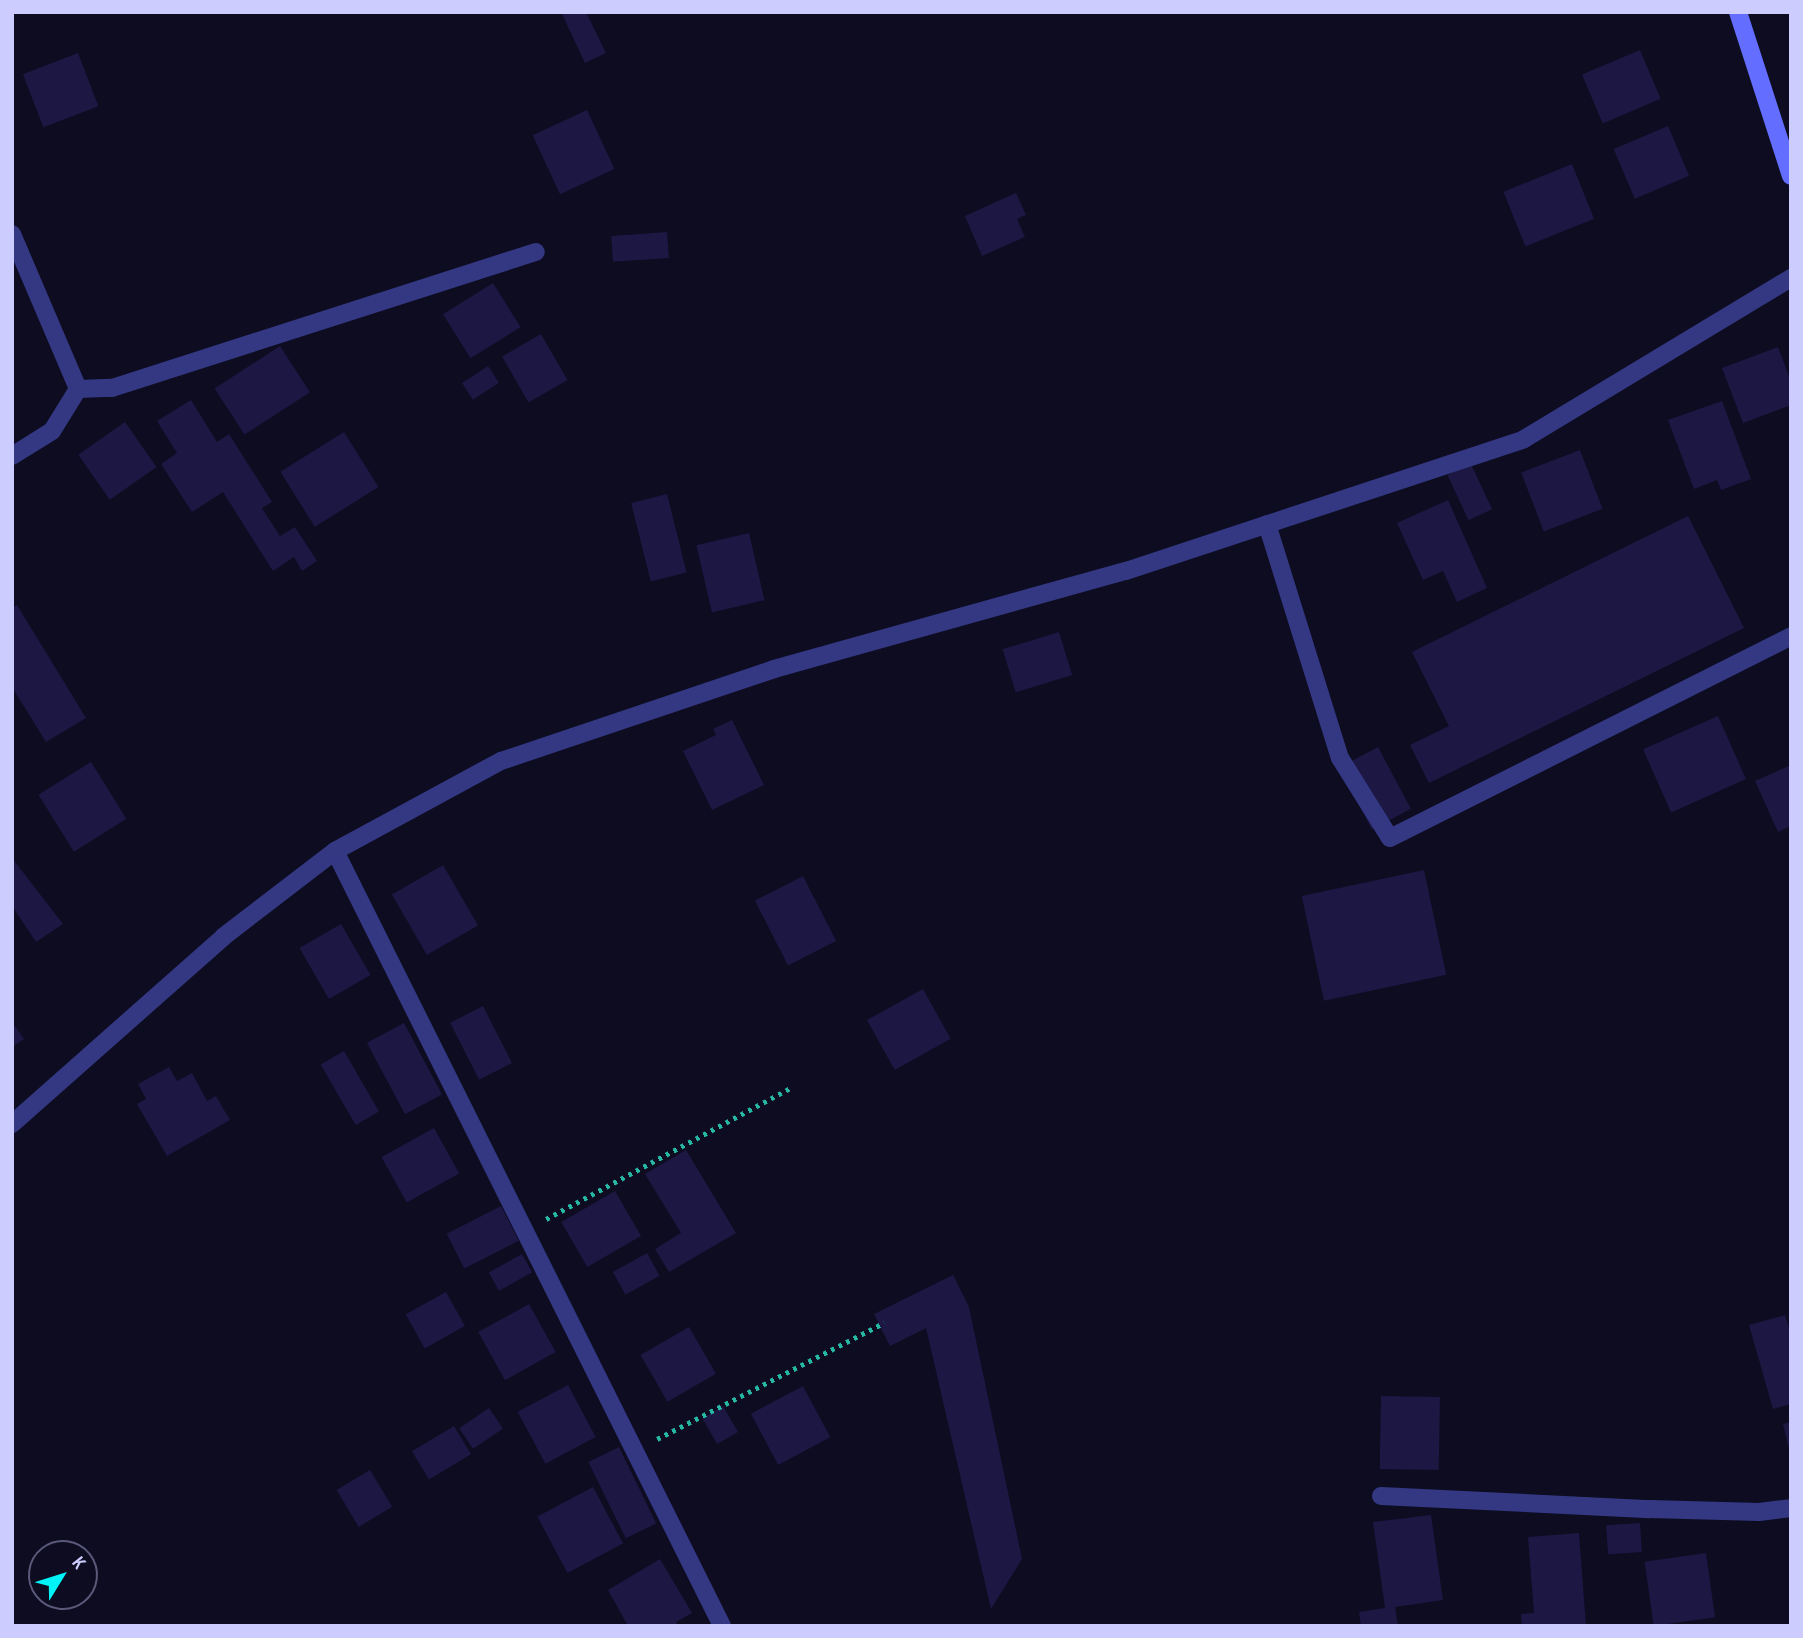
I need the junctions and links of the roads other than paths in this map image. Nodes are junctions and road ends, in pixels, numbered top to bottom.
1 (1738, 12) edge
2 (1791, 176) edge
3 (12, 234) edge
4 (536, 252) dead end
5 (1791, 278) edge
6 (78, 389) junction
7 (12, 456) edge
8 (1267, 524) junction
9 (1791, 636) edge
10 (335, 851) junction
11 (12, 1124) edge
12 (1381, 1496) dead end
13 (1791, 1508) edge
14 (722, 1626) edge

1 - 2 main road
3 - 6 street
4 - 6 street
5 - 8 street
6 - 7 street
8 - 9 street
8 - 10 street
10 - 11 street
10 - 14 street
12 - 13 street

